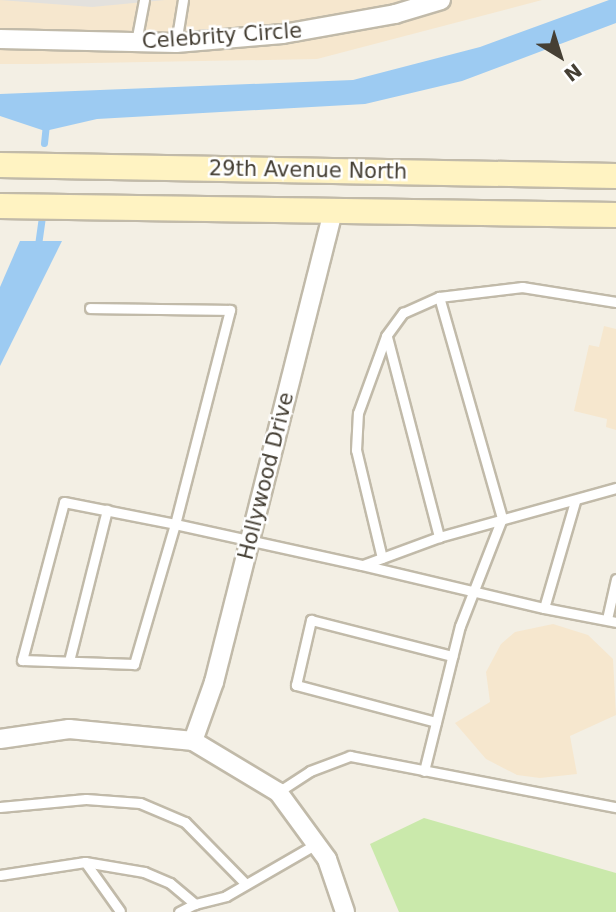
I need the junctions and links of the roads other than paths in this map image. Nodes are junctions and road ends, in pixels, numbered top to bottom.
1 (144, 0) edge
2 (183, 0) edge
3 (441, 0) edge
4 (0, 39) edge
5 (136, 42) junction
6 (176, 43) junction
7 (0, 165) edge
8 (616, 176) edge
9 (0, 206) edge
10 (332, 210) junction
11 (616, 215) edge
12 (439, 297) junction
13 (616, 302) edge
14 (90, 308) dead end
15 (386, 336) junction
16 (616, 488) edge
17 (575, 501) junction
18 (107, 510) junction
19 (502, 518) junction
20 (175, 524) junction
21 (439, 537) junction
22 (250, 542) junction
23 (382, 558) junction
24 (362, 565) junction
25 (616, 579) edge
26 (476, 591) junction
27 (544, 608) junction
28 (611, 621) edge
29 (452, 656) junction
30 (69, 662) junction
31 (436, 722) junction
32 (0, 739) edge
33 (193, 741) junction
34 (424, 771) junction
35 (278, 792) junction
36 (0, 807) edge
37 (616, 807) edge
38 (317, 843) junction
39 (85, 862) junction
40 (0, 875) edge
41 (246, 884) junction
42 (195, 904) junction
43 (120, 911) edge
44 (179, 912) edge
45 (345, 912) edge

1 - 5 lane
2 - 6 lane
3 - 6 street, Celebrity Circle
4 - 5 street, Celebrity Circle
5 - 6 street, Celebrity Circle
7 - 8 main road, 29th Avenue North
9 - 10 main road, 29th Avenue North
10 - 11 main road, 29th Avenue North
10 - 22 street, Hollywood Drive
12 - 13 lane
12 - 15 lane
12 - 19 lane
14 - 20 lane
15 - 21 lane
15 - 23 lane
16 - 17 lane
17 - 19 lane
17 - 27 lane
18 - 20 lane
18 - 30 lane
18 - 30 lane
19 - 21 lane
19 - 26 lane
20 - 22 lane
20 - 30 lane
21 - 23 lane
22 - 24 lane
22 - 33 street, Hollywood Drive
23 - 24 lane
24 - 26 lane
25 - 28 lane
26 - 27 lane
26 - 29 lane
27 - 28 lane
29 - 31 lane
29 - 31 lane
31 - 34 lane
32 - 33 street
33 - 35 street
34 - 35 lane
34 - 37 lane
35 - 38 street
36 - 41 lane
38 - 41 lane
38 - 45 street
39 - 40 lane
39 - 42 lane
39 - 43 lane
41 - 42 lane
42 - 44 lane

